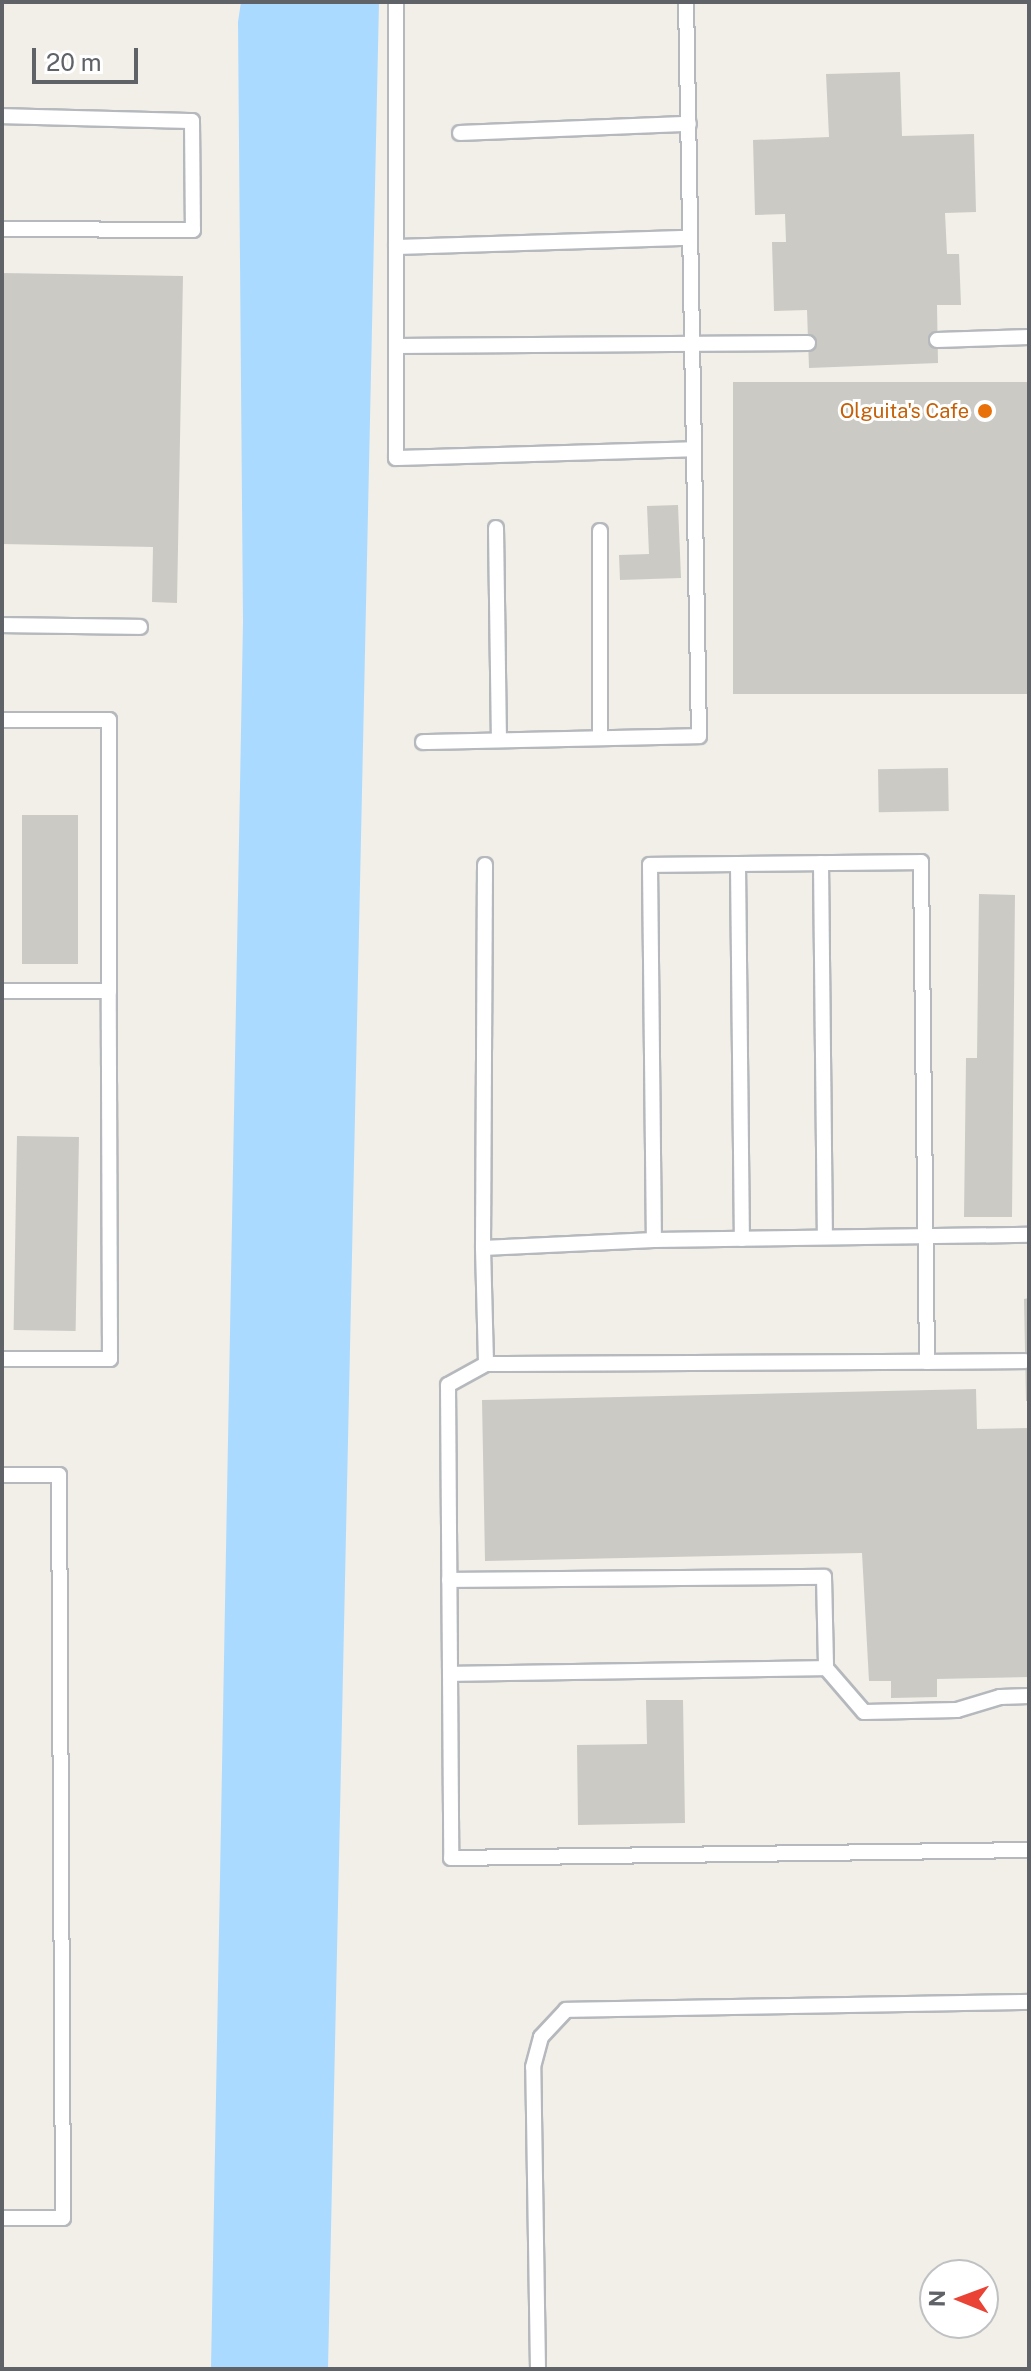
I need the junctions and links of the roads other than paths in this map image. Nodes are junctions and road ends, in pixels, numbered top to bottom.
1 (396, 2) edge
2 (686, 2) edge
3 (2, 116) edge
4 (689, 124) junction
5 (460, 133) dead end
6 (2, 229) edge
7 (690, 238) junction
8 (396, 247) junction
9 (1029, 337) edge
10 (937, 340) dead end
11 (692, 341) junction
12 (808, 343) dead end
13 (396, 346) junction
14 (694, 449) junction
15 (496, 528) dead end
16 (600, 531) dead end
17 (2, 625) edge
18 (140, 627) dead end
19 (2, 720) edge
20 (600, 738) junction
21 (499, 740) junction
22 (423, 742) dead end
23 (821, 863) junction
24 (738, 864) junction
25 (485, 865) dead end
26 (2, 991) edge
27 (109, 991) junction
28 (1029, 1235) edge
29 (825, 1237) junction
30 (925, 1237) junction
31 (742, 1239) junction
32 (654, 1240) junction
33 (483, 1248) junction
34 (2, 1359) edge
35 (1025, 1361) dead end
36 (927, 1362) junction
37 (486, 1364) junction
38 (2, 1475) edge
39 (449, 1580) junction
40 (826, 1668) junction
41 (450, 1674) junction
42 (1029, 1696) edge
43 (1029, 1850) edge
44 (1029, 2002) edge
45 (2, 2218) edge
46 (538, 2369) edge

1 - 8 lane
2 - 4 lane
3 - 6 lane
4 - 5 lane
4 - 7 lane
7 - 8 lane
7 - 11 lane
8 - 13 lane
9 - 10 lane
11 - 12 lane
11 - 13 lane
11 - 14 lane
13 - 14 lane
14 - 20 lane
15 - 21 lane
16 - 20 lane
17 - 18 lane
19 - 27 lane
20 - 21 lane
21 - 22 lane
23 - 24 lane
23 - 29 lane
23 - 30 lane
24 - 31 lane
24 - 32 lane
25 - 33 lane
26 - 27 lane
27 - 34 lane
28 - 30 lane
29 - 30 lane
29 - 31 lane
30 - 36 lane
31 - 32 lane
32 - 33 lane
33 - 37 lane
35 - 36 lane
36 - 37 lane
37 - 39 lane
38 - 45 lane
39 - 40 lane
39 - 41 lane
40 - 41 lane
40 - 42 lane
41 - 43 lane
44 - 46 lane

